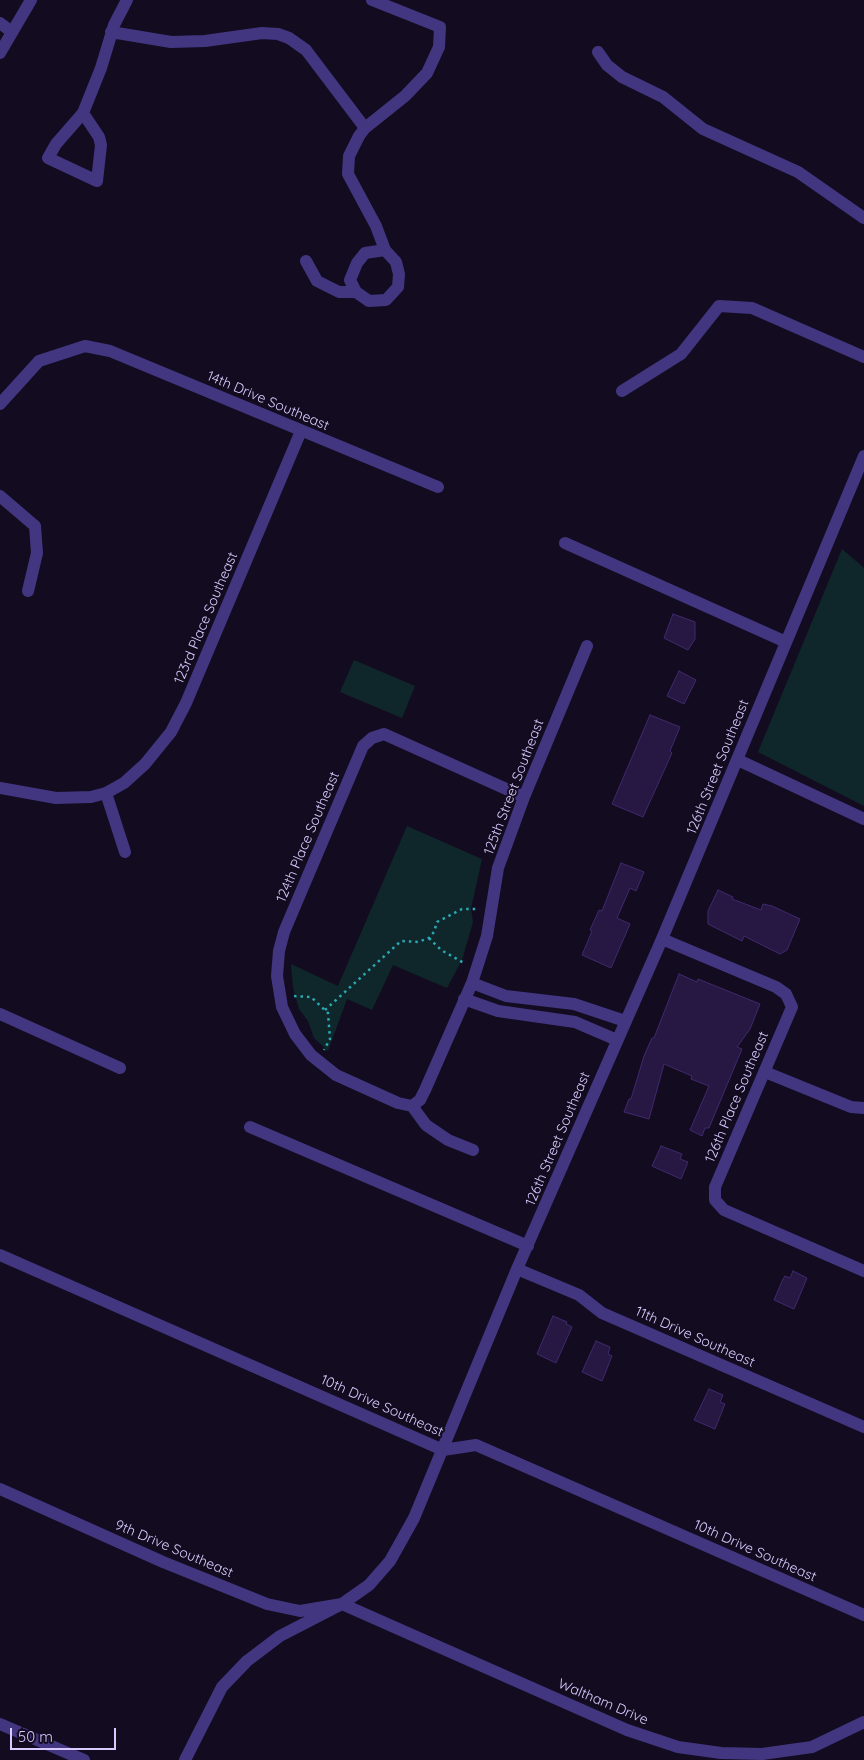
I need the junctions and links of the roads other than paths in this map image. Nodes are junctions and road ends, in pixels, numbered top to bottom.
1 (31, 0) edge
2 (127, 0) edge
3 (372, 0) edge
4 (0, 23) edge
5 (12, 32) junction
6 (112, 32) junction
7 (598, 52) dead end
8 (0, 53) edge
9 (83, 113) junction
10 (365, 128) junction
11 (864, 218) edge
12 (385, 250) junction
13 (306, 261) dead end
14 (356, 292) junction
15 (864, 357) edge
16 (622, 390) dead end
17 (0, 404) edge
18 (301, 431) junction
19 (864, 456) edge
20 (438, 487) dead end
21 (0, 496) edge
22 (566, 543) dead end
23 (28, 591) dead end
24 (786, 642) junction
25 (587, 646) dead end
26 (738, 760) junction
27 (0, 788) edge
28 (106, 793) junction
29 (524, 797) junction
30 (864, 818) edge
31 (125, 852) dead end
32 (662, 939) junction
33 (472, 983) junction
34 (464, 999) junction
35 (0, 1014) edge
36 (625, 1021) junction
37 (617, 1040) junction
38 (120, 1068) dead end
39 (765, 1072) junction
40 (412, 1106) junction
41 (864, 1108) edge
42 (250, 1128) dead end
43 (473, 1150) dead end
44 (528, 1246) junction
45 (0, 1255) edge
46 (518, 1269) junction
47 (864, 1270) edge
48 (864, 1427) edge
49 (443, 1450) junction
50 (0, 1489) edge
51 (342, 1604) junction
52 (864, 1615) edge
53 (864, 1722) edge
54 (0, 1724) edge
55 (84, 1760) edge
56 (184, 1760) edge

1 - 5 street
2 - 6 street
3 - 10 street
4 - 5 street
5 - 8 street
6 - 9 street
6 - 10 street
7 - 11 street
9 - 9 street
10 - 12 street
12 - 14 street
12 - 14 street
13 - 14 street
15 - 16 street
17 - 18 street, 14th Drive Southeast
18 - 20 street, 14th Drive Southeast
18 - 28 street, 123rd Place Southeast
19 - 24 street, 126th Street Southeast
21 - 23 street
22 - 24 street
24 - 26 street, 126th Street Southeast
25 - 29 street, 125th Street Southeast
26 - 30 street
26 - 32 street, 126th Street Southeast
27 - 28 street
28 - 31 street
29 - 33 street, 125th Street Southeast
29 - 40 street, 124th Place Southeast
32 - 36 street, 126th Street Southeast
32 - 39 street, 126th Place Southeast
33 - 34 street, 125th Street Southeast
33 - 36 street
34 - 37 street
34 - 40 street, 125th Street Southeast
35 - 38 street
36 - 37 street, 126th Street Southeast
37 - 44 street, 126th Street Southeast
39 - 41 street
39 - 47 street, 126th Place Southeast
40 - 43 street
42 - 44 street
44 - 46 street, 126th Street Southeast
45 - 49 street, 10th Drive Southeast
46 - 48 street, 11th Drive Southeast
46 - 49 street, 126th Street Southeast
49 - 51 street, 126th Street Southeast
49 - 52 street, 10th Drive Southeast
50 - 51 street, 9th Drive Southeast
51 - 53 street, Waltham Drive
51 - 56 street, 126th Street Southeast
54 - 55 street

